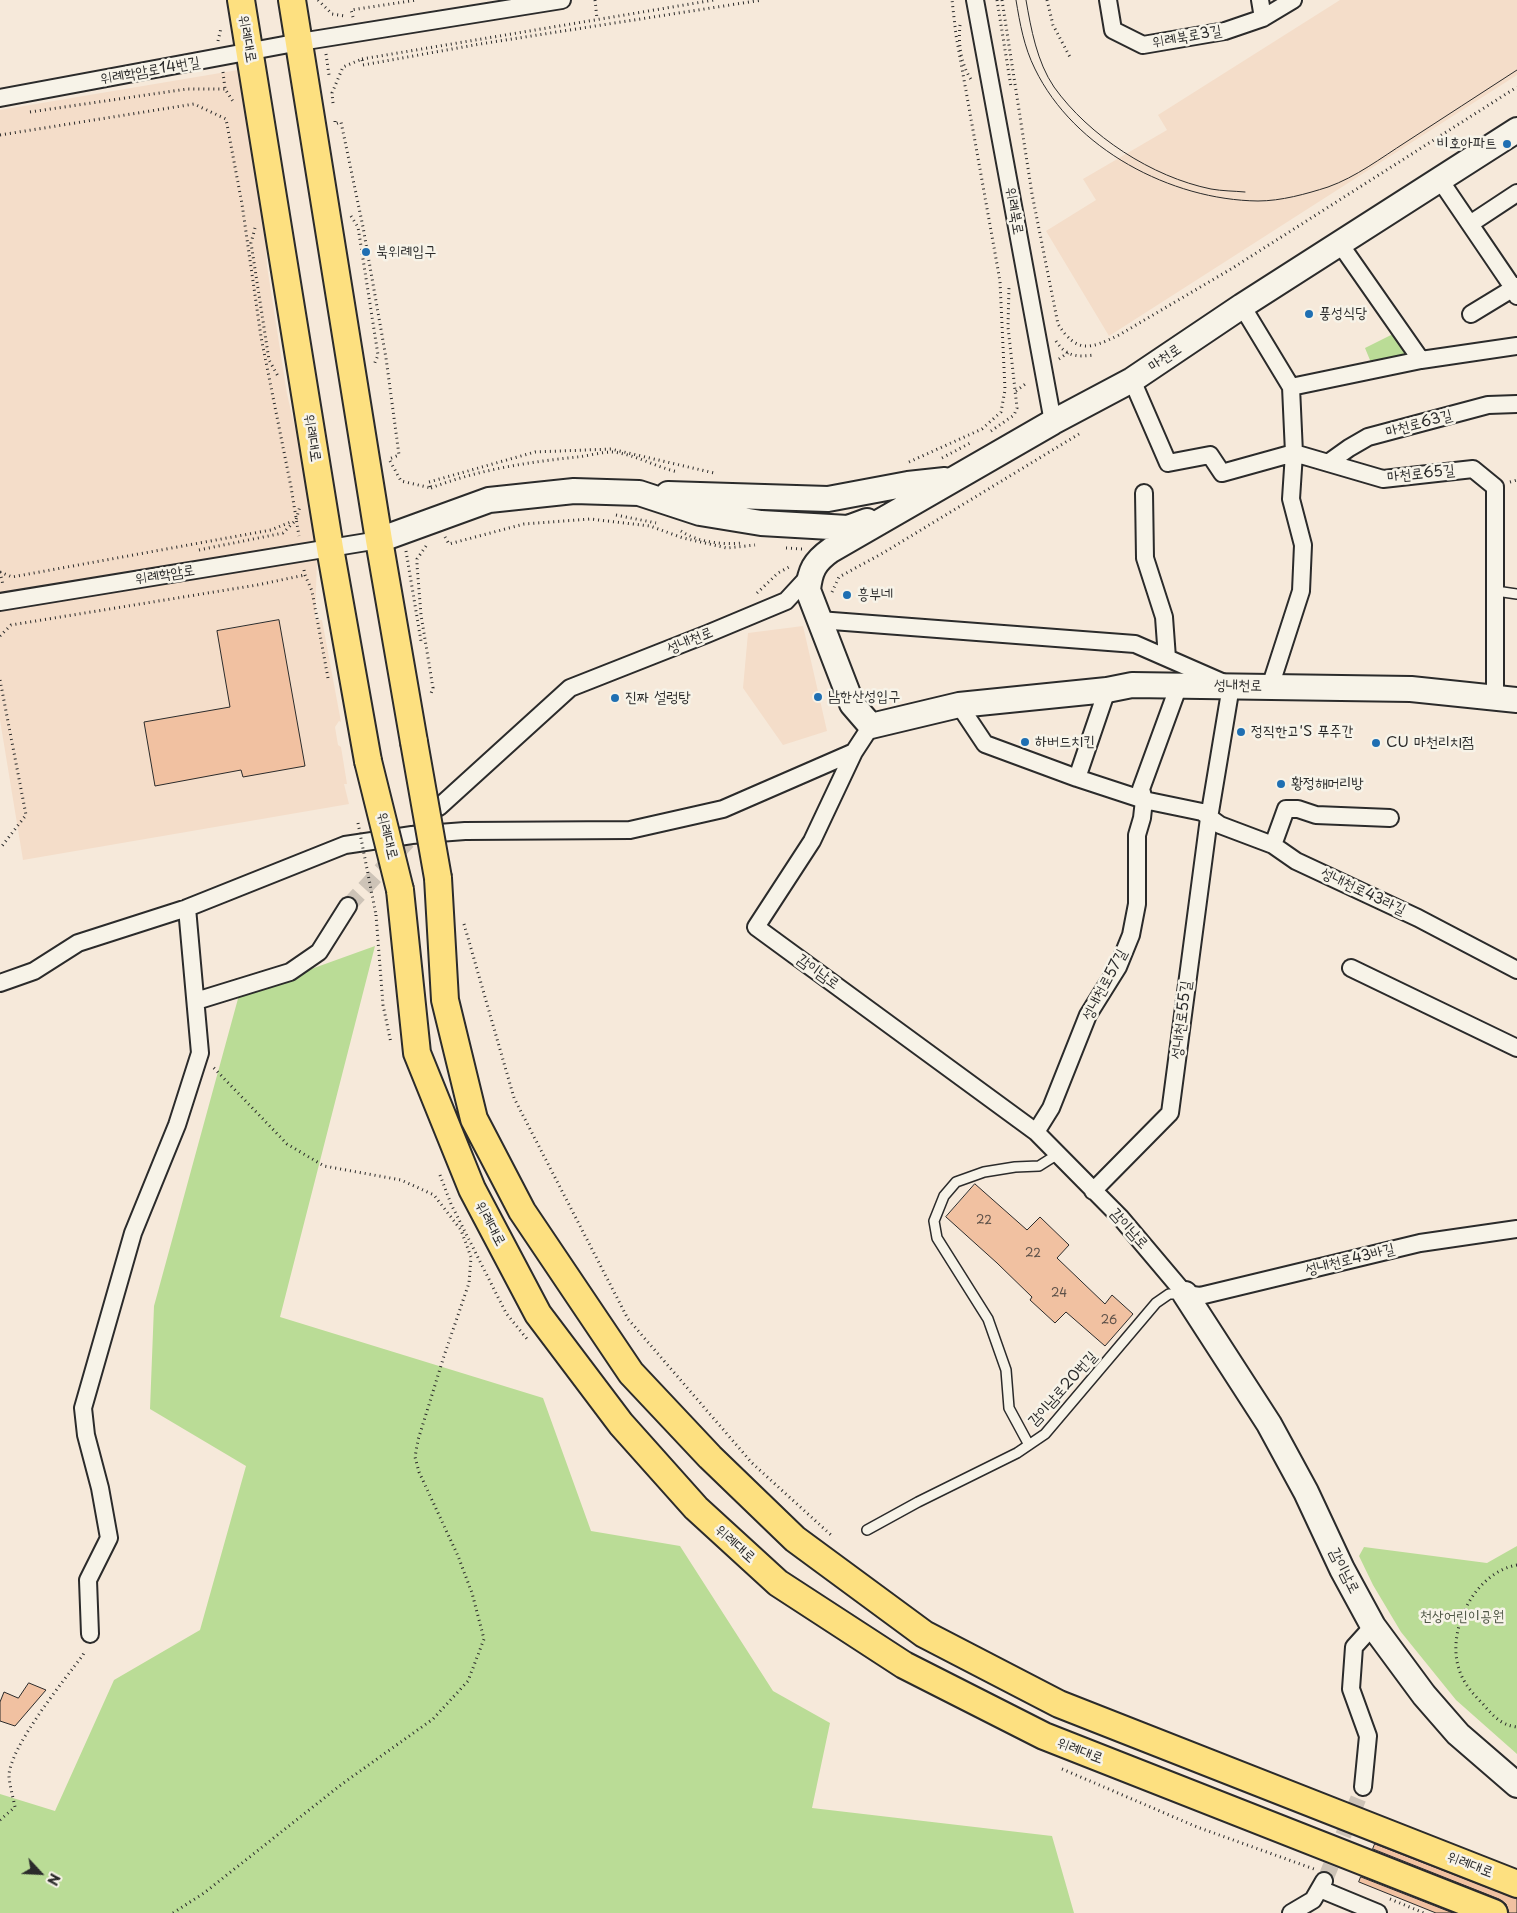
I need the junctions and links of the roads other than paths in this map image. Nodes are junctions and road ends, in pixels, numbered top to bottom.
1 (241, 0) edge
2 (292, 0) edge
3 (562, 0) edge
4 (975, 0) edge
5 (1108, 0) edge
6 (1260, 0) edge
7 (1293, 0) edge
8 (1263, 18) junction
9 (300, 42) junction
10 (250, 52) junction
11 (0, 98) edge
12 (1517, 130) edge
13 (1440, 180) junction
14 (1517, 193) edge
15 (1470, 224) junction
16 (1340, 244) junction
17 (1516, 290) edge
18 (1242, 306) junction
19 (1471, 314) dead end
20 (1517, 346) edge
21 (1421, 360) junction
22 (1132, 380) junction
23 (1291, 387) junction
24 (1517, 404) edge
25 (1053, 422) junction
26 (1294, 452) junction
27 (1328, 463) junction
28 (955, 479) junction
29 (639, 493) junction
30 (1144, 493) dead end
31 (915, 502) junction
32 (379, 540) junction
33 (330, 548) junction
34 (809, 561) junction
35 (1496, 591) junction
36 (1517, 594) edge
37 (0, 602) edge
38 (827, 620) junction
39 (1168, 658) junction
40 (1179, 685) junction
41 (1231, 686) junction
42 (1270, 687) junction
43 (1107, 690) junction
44 (1506, 699) edge
45 (959, 705) junction
46 (871, 726) junction
47 (854, 752) junction
48 (1077, 778) junction
49 (1144, 800) junction
50 (439, 807) dead end
51 (1209, 818) junction
52 (1390, 818) dead end
53 (1274, 845) junction
54 (348, 906) tunnel mouth
55 (187, 908) junction
56 (1352, 968) dead end
57 (1517, 970) edge
58 (0, 983) edge
59 (196, 1001) junction
60 (1517, 1048) edge
61 (1036, 1132) junction
62 (1058, 1154) junction
63 (1093, 1191) junction
64 (1517, 1229) edge
65 (1185, 1294) junction
66 (1029, 1445) junction
67 (867, 1530) dead end
68 (1373, 1626) junction
69 (90, 1634) road end
70 (1517, 1785) edge
71 (1363, 1786) tunnel mouth
72 (1517, 1884) edge
73 (1291, 1913) edge
74 (1378, 1913) edge
75 (1494, 1913) edge

1 - 10 main road, 위례대로
2 - 9 main road, 위례대로
3 - 9 street, 위례학암로14번길
4 - 25 street, 위례북로
5 - 8 street, 위례북로3길
6 - 8 street
7 - 8 street, 위례북로3길
9 - 10 street, 위례학암로14번길
9 - 32 main road, 위례대로
10 - 11 street, 위례학암로14번길
10 - 33 main road, 위례대로
12 - 13 main road, 마천로
13 - 15 street
13 - 16 main road, 마천로
14 - 15 street
15 - 17 street
16 - 18 main road, 마천로
16 - 21 street
17 - 19 street
18 - 22 main road, 마천로
18 - 23 street
20 - 21 street
21 - 23 street
22 - 25 main road, 마천로
22 - 26 street
23 - 26 street
24 - 27 street, 마천로63길
25 - 28 main road, 마천로
26 - 27 street, 마천로65길
26 - 42 street
27 - 35 street, 마천로65길
28 - 29 main road
28 - 31 main road, 마천로
29 - 31 main road
29 - 32 main road
30 - 39 street
31 - 34 main road, 마천로
32 - 33 street, 위례학암로
32 - 72 main road, 위례대로, bridge
33 - 37 street, 위례학암로
33 - 75 main road, 위례대로, bridge
34 - 38 main road
34 - 50 street, 성내천로
35 - 36 lane
35 - 44 street, 마천로65길
38 - 39 street
38 - 46 main road
39 - 41 street
40 - 41 main road, 성내천로
40 - 43 main road, 성내천로
40 - 49 street, 성내천로57길
41 - 42 main road, 성내천로
41 - 51 street, 성내천로55길
42 - 44 main road, 성내천로
43 - 45 main road, 성내천로
43 - 48 street
45 - 46 main road, 성내천로
45 - 48 street
46 - 47 street
47 - 55 street
47 - 61 street, 감이남로
48 - 49 street
49 - 51 street
49 - 61 street, 성내천로57길
51 - 53 street, 성내천로43라길
51 - 63 street, 성내천로55길
52 - 53 street
53 - 57 street, 성내천로43라길
54 - 59 street
55 - 58 street
55 - 59 street
56 - 60 street
59 - 69 street
61 - 62 street, 감이남로
62 - 63 street, 감이남로
62 - 66 lane
63 - 65 street, 감이남로
64 - 65 street, 성내천로43바길
65 - 66 lane, 감이남로20번길
65 - 68 main road, 감이남로
66 - 67 lane, 감이남로20번길
68 - 70 main road, 감이남로
68 - 71 street
73 - 74 street

